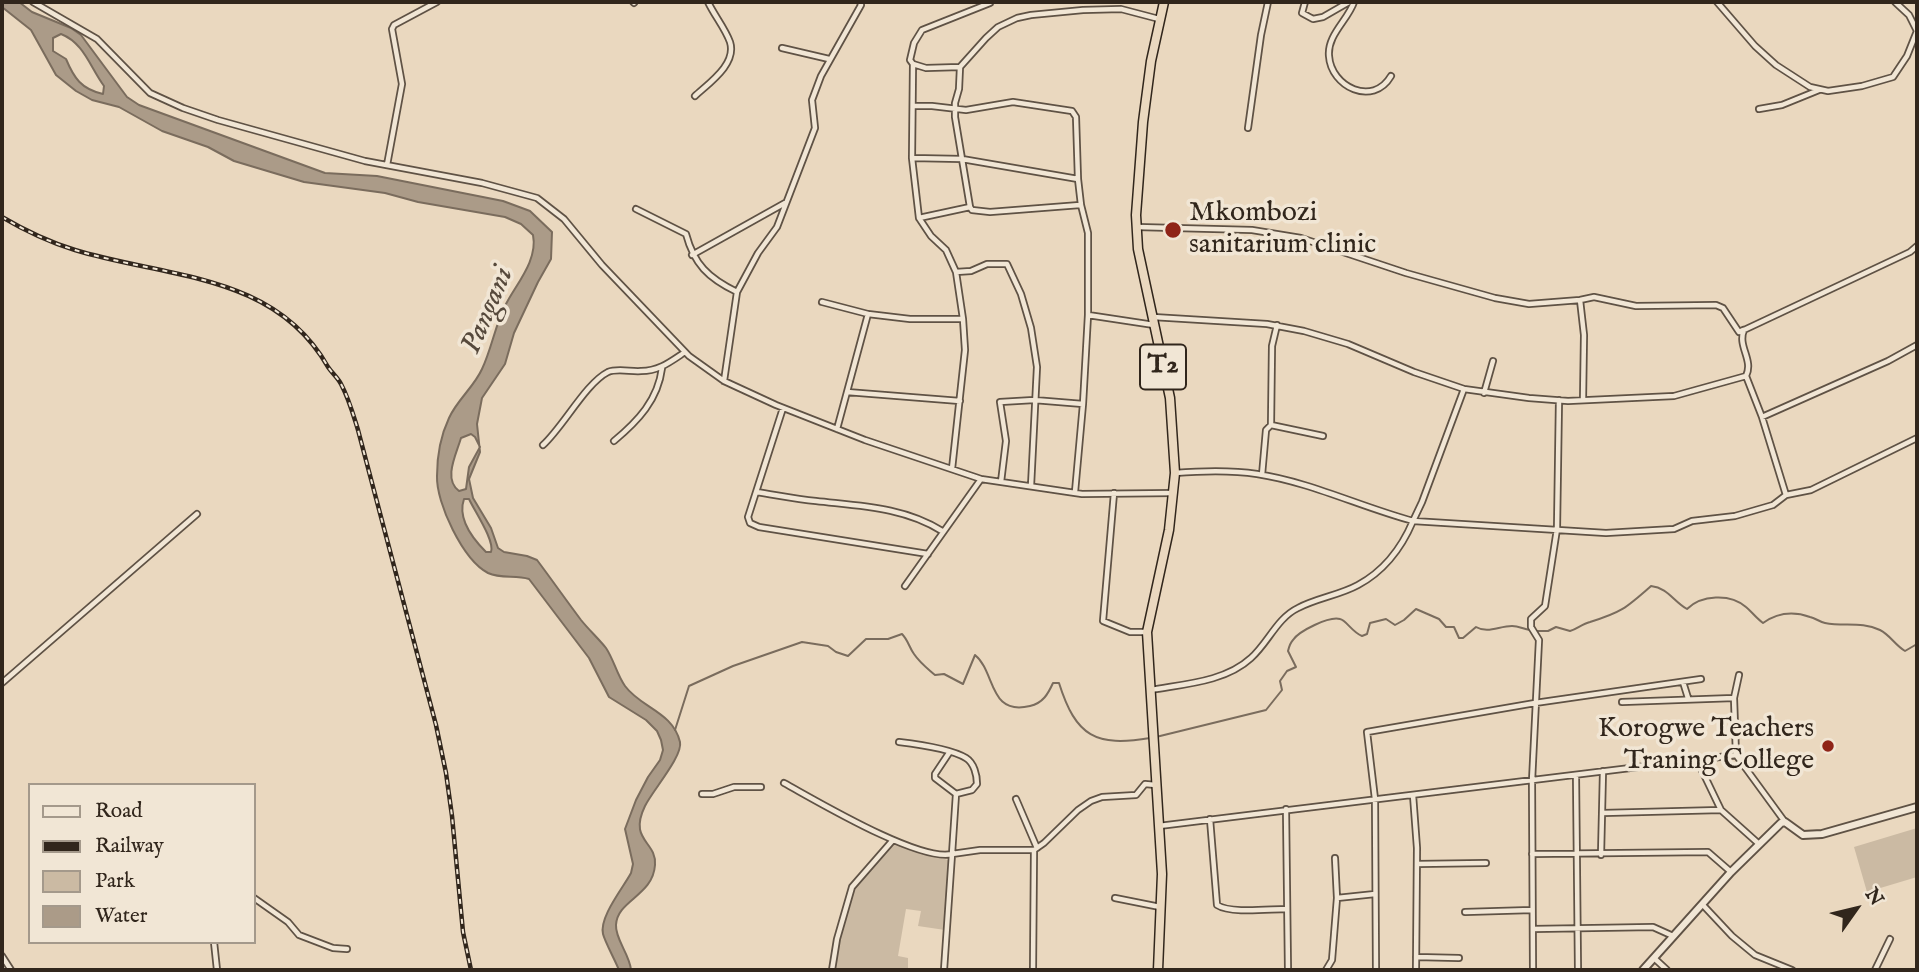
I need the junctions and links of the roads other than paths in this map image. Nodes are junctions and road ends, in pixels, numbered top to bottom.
1 (33, 2) edge
2 (437, 2) edge
3 (708, 2) edge
4 (860, 2) edge
5 (1164, 2) edge
6 (1268, 2) edge
7 (1305, 2) edge
8 (1351, 2) edge
9 (1717, 2) edge
10 (1895, 2) edge
11 (990, 3) edge
12 (1159, 19) junction
13 (1917, 31) edge
14 (782, 48) dead end
15 (829, 59) junction
16 (913, 64) junction
17 (960, 67) junction
18 (1391, 76) dead end
19 (1820, 89) junction
20 (695, 96) dead end
21 (913, 106) junction
22 (955, 109) junction
23 (1759, 109) dead end
24 (1248, 128) dead end
25 (912, 158) junction
26 (962, 159) junction
27 (387, 165) junction
28 (1078, 179) junction
29 (785, 203) junction
30 (1081, 205) junction
31 (970, 207) junction
32 (636, 209) dead end
33 (919, 218) junction
34 (1137, 227) junction
35 (1917, 246) edge
36 (692, 255) junction
37 (956, 272) junction
38 (737, 292) junction
39 (1580, 300) junction
40 (822, 302) dead end
41 (868, 314) junction
42 (1088, 315) junction
43 (963, 319) junction
44 (1153, 321) junction
45 (1277, 326) junction
46 (1744, 330) junction
47 (1917, 345) edge
48 (685, 352) junction
49 (1493, 361) dead end
50 (662, 368) junction
51 (1746, 376) junction
52 (724, 382) junction
53 (1464, 389) junction
54 (846, 392) junction
55 (1484, 393) junction
56 (1034, 400) junction
57 (1559, 400) junction
58 (1583, 400) junction
59 (960, 401) junction
60 (1083, 404) junction
61 (783, 408) junction
62 (1762, 417) junction
63 (1271, 425) junction
64 (837, 429) junction
65 (1323, 436) dead end
66 (1917, 438) edge
67 (614, 441) dead end
68 (543, 445) dead end
69 (953, 469) junction
70 (1175, 473) junction
71 (1262, 475) junction
72 (981, 479) junction
73 (1000, 482) junction
74 (1031, 486) junction
75 (756, 492) junction
76 (1075, 492) junction
77 (1174, 493) junction
78 (1114, 494) junction
79 (1786, 495) junction
80 (197, 514) dead end
81 (1413, 521) junction
82 (1557, 529) junction
83 (942, 531) junction
84 (928, 554) junction
85 (905, 586) dead end
86 (1147, 632) junction
87 (1739, 675) dead end
88 (1701, 679) dead end
89 (1683, 682) junction
90 (2, 683) edge
91 (1150, 690) junction
92 (1688, 698) junction
93 (1734, 698) junction
94 (1622, 702) dead end
95 (1535, 703) junction
96 (899, 742) dead end
97 (949, 753) junction
98 (1736, 755) junction
99 (1696, 758) junction
100 (1602, 771) junction
101 (1576, 775) junction
102 (1532, 780) junction
103 (784, 783) dead end
104 (1156, 785) junction
105 (761, 787) dead end
106 (702, 794) dead end
107 (956, 794) junction
108 (1413, 794) junction
109 (1016, 799) dead end
110 (1376, 799) junction
111 (1917, 807) edge
112 (1286, 809) junction
113 (1721, 810) junction
114 (1603, 813) junction
115 (1210, 819) junction
116 (1785, 822) junction
117 (1158, 826) junction
118 (893, 840) junction
119 (1759, 844) junction
120 (1035, 849) junction
121 (952, 854) junction
122 (1532, 854) junction
123 (1578, 855) junction
124 (1601, 855) junction
125 (1335, 858) dead end
126 (1486, 863) dead end
127 (1417, 864) junction
128 (1731, 872) junction
129 (1375, 894) junction
130 (1115, 898) dead end
131 (1337, 898) junction
132 (256, 899) edge
133 (1702, 904) junction
134 (1160, 907) junction
135 (1287, 909) junction
136 (1532, 910) junction
137 (1465, 912) dead end
138 (1578, 928) junction
139 (1532, 929) junction
140 (1672, 936) junction
141 (1891, 939) dead end
142 (214, 944) edge
143 (347, 949) dead end
144 (2, 956) edge
145 (1416, 957) junction
146 (1459, 958) dead end
147 (1654, 958) junction
148 (11, 970) edge
149 (217, 970) edge
150 (832, 970) edge
151 (944, 970) edge
152 (1033, 970) edge
153 (1158, 970) edge
154 (1288, 970) edge
155 (1326, 970) edge
156 (1376, 970) edge
157 (1416, 970) edge
158 (1533, 970) edge
159 (1578, 970) edge
160 (1643, 970) edge
161 (1667, 970) edge
162 (1792, 970) edge
163 (1875, 970) edge

1 - 27 street
2 - 27 street
3 - 20 street
4 - 15 street
5 - 12 highway, T2
6 - 24 street
7 - 8 street
8 - 18 street
9 - 19 street
10 - 13 street
11 - 16 street
12 - 17 street
12 - 34 highway, T2
13 - 19 street
14 - 15 street
15 - 29 street
16 - 17 street
16 - 21 street
17 - 22 street
19 - 23 street
21 - 22 street
21 - 25 street
22 - 26 street
22 - 28 street
25 - 26 street
25 - 33 street
26 - 28 street
26 - 31 street
27 - 48 street
28 - 30 street
29 - 36 street
29 - 38 street
30 - 31 street
30 - 42 street
31 - 33 street
32 - 36 street
33 - 37 street
34 - 39 street
34 - 44 highway, T2
35 - 46 street
36 - 38 street
37 - 43 street
37 - 56 street
38 - 52 street
39 - 46 street
39 - 58 street
40 - 41 street
41 - 43 street
41 - 54 street
42 - 44 street
42 - 60 street
43 - 59 street
44 - 45 street
44 - 70 highway, T2
45 - 53 street
45 - 63 street
46 - 51 street
47 - 62 street
48 - 50 street
48 - 52 street
49 - 55 street
50 - 67 street
50 - 68 street
51 - 58 street
51 - 62 street
52 - 61 street
53 - 55 street
53 - 81 street
54 - 59 street
54 - 64 street
55 - 57 street
56 - 60 street
56 - 73 street
56 - 74 street
57 - 58 street
57 - 82 street
59 - 69 street
60 - 76 street
61 - 64 street
61 - 75 street
62 - 79 street
63 - 65 street
63 - 71 street
64 - 69 street
66 - 79 street
69 - 72 street
70 - 71 street
70 - 77 highway, T2
71 - 81 street
72 - 73 street
72 - 83 street
73 - 74 street
74 - 76 street
75 - 83 street
75 - 84 street
76 - 78 street
77 - 78 street
77 - 86 highway, T2
78 - 86 street
79 - 82 street
80 - 90 street
81 - 82 street
81 - 91 street
82 - 95 street
83 - 84 street
84 - 85 street
86 - 91 highway, T2
87 - 93 street
88 - 89 street
89 - 92 street
89 - 95 street
91 - 104 highway, T2
92 - 93 street
92 - 94 street
93 - 98 street
95 - 102 street
95 - 110 street
96 - 97 street
97 - 107 street
97 - 107 street
98 - 99 street
98 - 116 street
99 - 100 street
99 - 113 street
100 - 101 street
100 - 114 street
101 - 102 street
101 - 123 street
102 - 108 street
102 - 122 street
103 - 118 street
104 - 117 highway, T2
104 - 120 street
105 - 106 street
107 - 121 street
108 - 110 street
108 - 127 street
109 - 120 street
110 - 112 street
110 - 129 street
111 - 116 street
112 - 115 street
112 - 135 street
113 - 114 street
113 - 119 street
114 - 124 street
115 - 117 street
115 - 135 street
116 - 119 street
117 - 134 highway, T2
118 - 121 street
118 - 150 street
119 - 128 street
120 - 121 street
120 - 152 street
121 - 151 street
122 - 123 street
122 - 136 street
123 - 124 street
123 - 138 street
124 - 128 street
125 - 131 street
126 - 127 street
127 - 145 street
128 - 133 street
129 - 131 street
129 - 156 street
130 - 134 street
131 - 155 street
132 - 143 street
133 - 140 street
133 - 162 street
134 - 153 highway, T2
135 - 154 street
136 - 137 street
136 - 139 street
138 - 139 street
138 - 140 street
138 - 159 street
139 - 158 street
140 - 147 street
141 - 163 street
142 - 149 street
144 - 148 street
145 - 146 street
145 - 157 street
147 - 160 street
147 - 161 street

